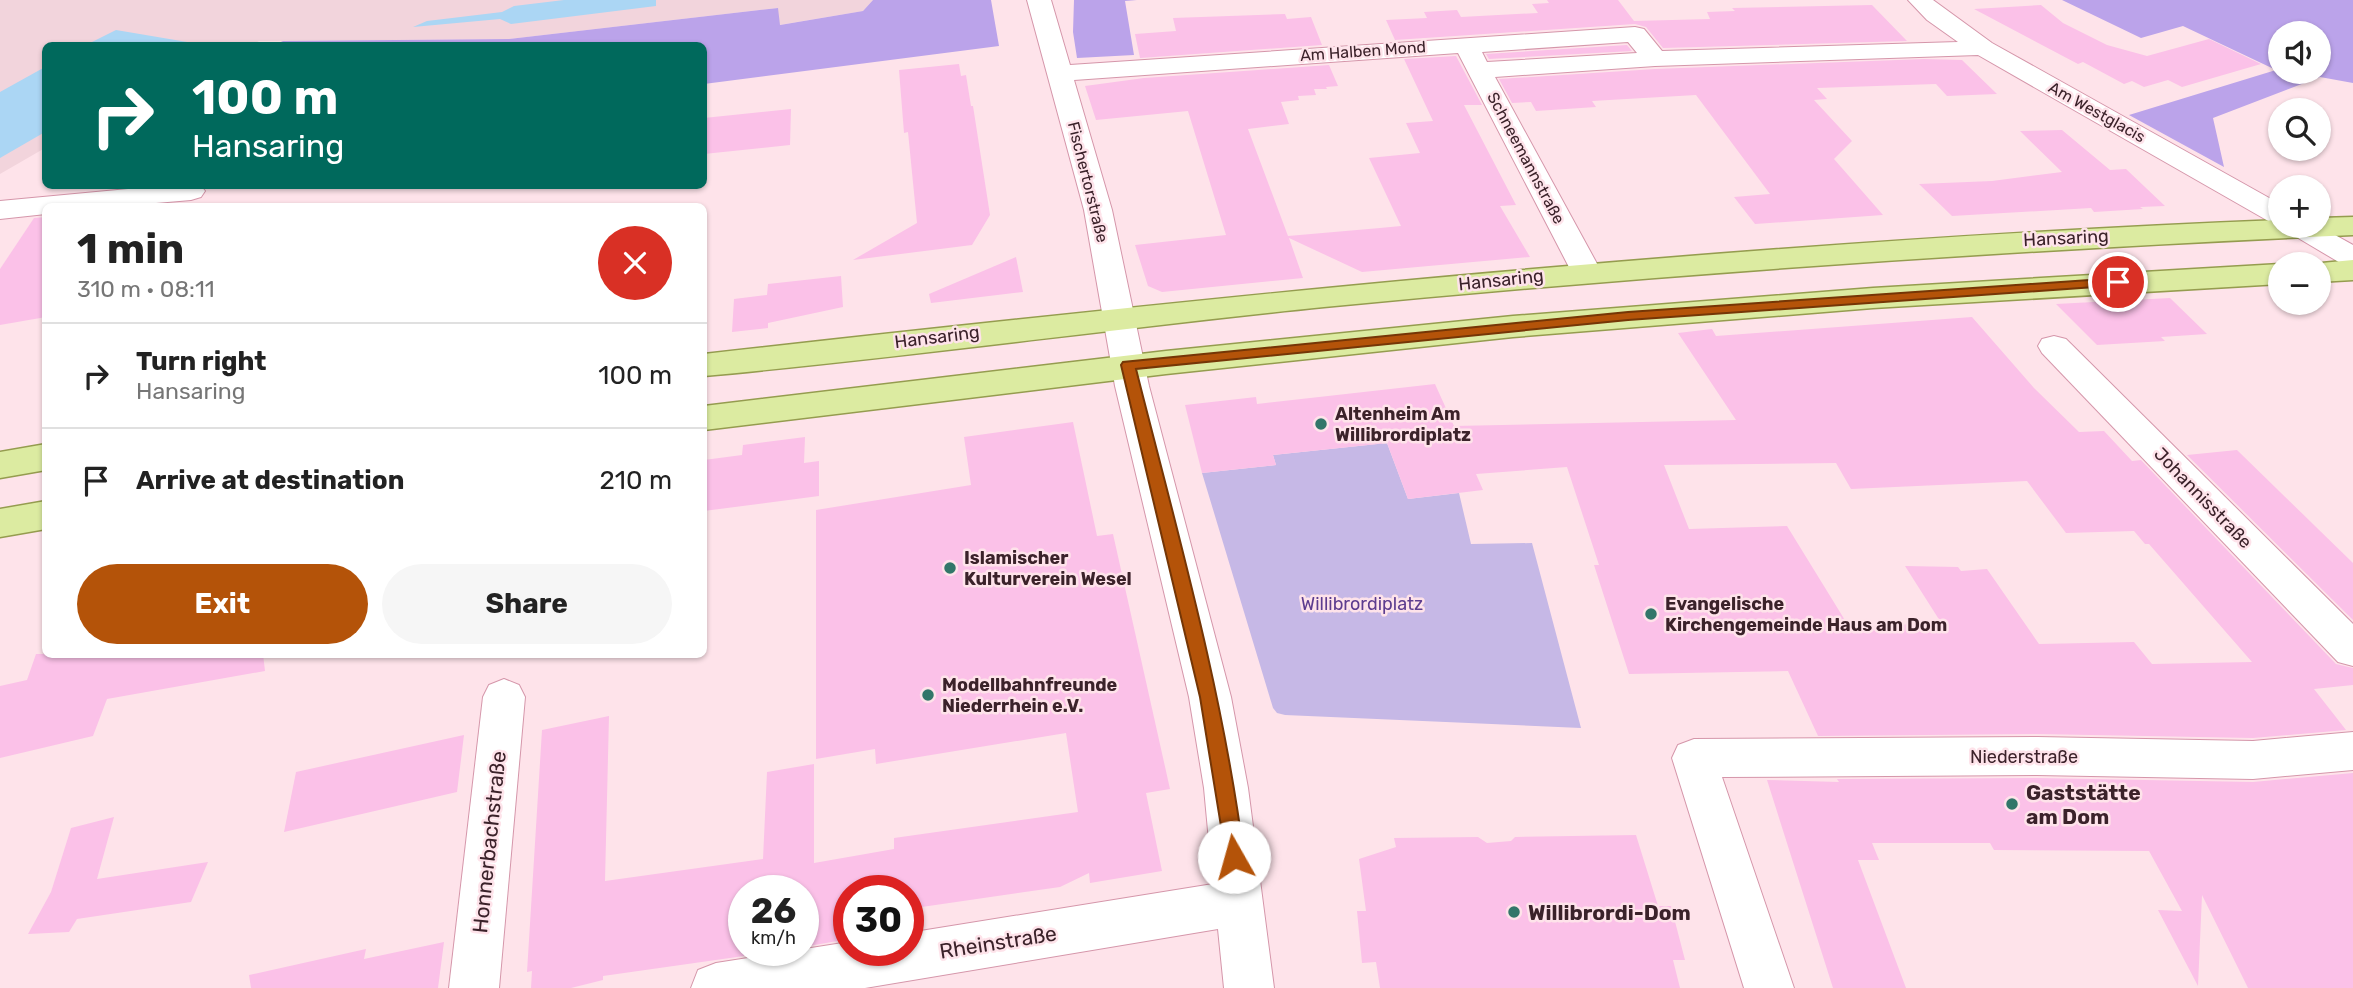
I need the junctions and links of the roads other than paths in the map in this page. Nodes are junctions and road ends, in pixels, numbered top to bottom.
1 (1040, 0) edge
2 (1920, 0) edge
3 (1465, 44) junction
4 (1983, 48) junction
5 (1655, 59) junction
6 (1479, 70) junction
7 (1059, 73) junction
8 (191, 191) dead end
9 (70, 203) edge
10 (42, 206) edge
11 (2268, 209) edge
12 (0, 210) edge
13 (2268, 224) edge
14 (2331, 225) edge
15 (2353, 226) edge
16 (2319, 238) edge
17 (2353, 258) edge
18 (2353, 270) edge
19 (1586, 271) junction
20 (2331, 271) edge
21 (2268, 275) edge
22 (1118, 316) junction
23 (2054, 345) dead end
24 (707, 365) edge
25 (1128, 365) junction
26 (707, 418) edge
27 (42, 458) edge
28 (0, 465) edge
29 (42, 516) edge
30 (0, 523) edge
31 (2353, 650) edge
32 (504, 696) dead end
33 (2353, 751) edge
34 (1239, 903) junction
35 (474, 988) edge
36 (716, 988) edge
37 (1249, 988) edge
38 (1769, 988) edge

1 - 7 street, Fischertorstraße
2 - 4 street, Am Westglacis
3 - 5 street, Am Halben Mond
3 - 6 street, Schneemannstraße
3 - 7 street, Am Halben Mond
4 - 5 street
4 - 11 street, Am Westglacis
5 - 6 street
6 - 19 street, Schneemannstraße
7 - 22 street, Fischertorstraße
8 - 9 street
10 - 12 street
13 - 19 main road, Hansaring
14 - 15 main road, Hansaring
16 - 17 street, Am Westglacis
18 - 20 main road
19 - 22 main road, Hansaring
21 - 25 main road
22 - 24 main road, Hansaring
22 - 25 street, Fischertorstraße
23 - 31 street, Johannisstraße
25 - 26 main road
25 - 34 street, Fischertorstraße
27 - 28 main road
29 - 30 main road
32 - 35 street, Honnerbachstraße
33 - 38 street, Niederstraße
34 - 36 street, Rheinstraße
34 - 37 street, Fischertorstraße

